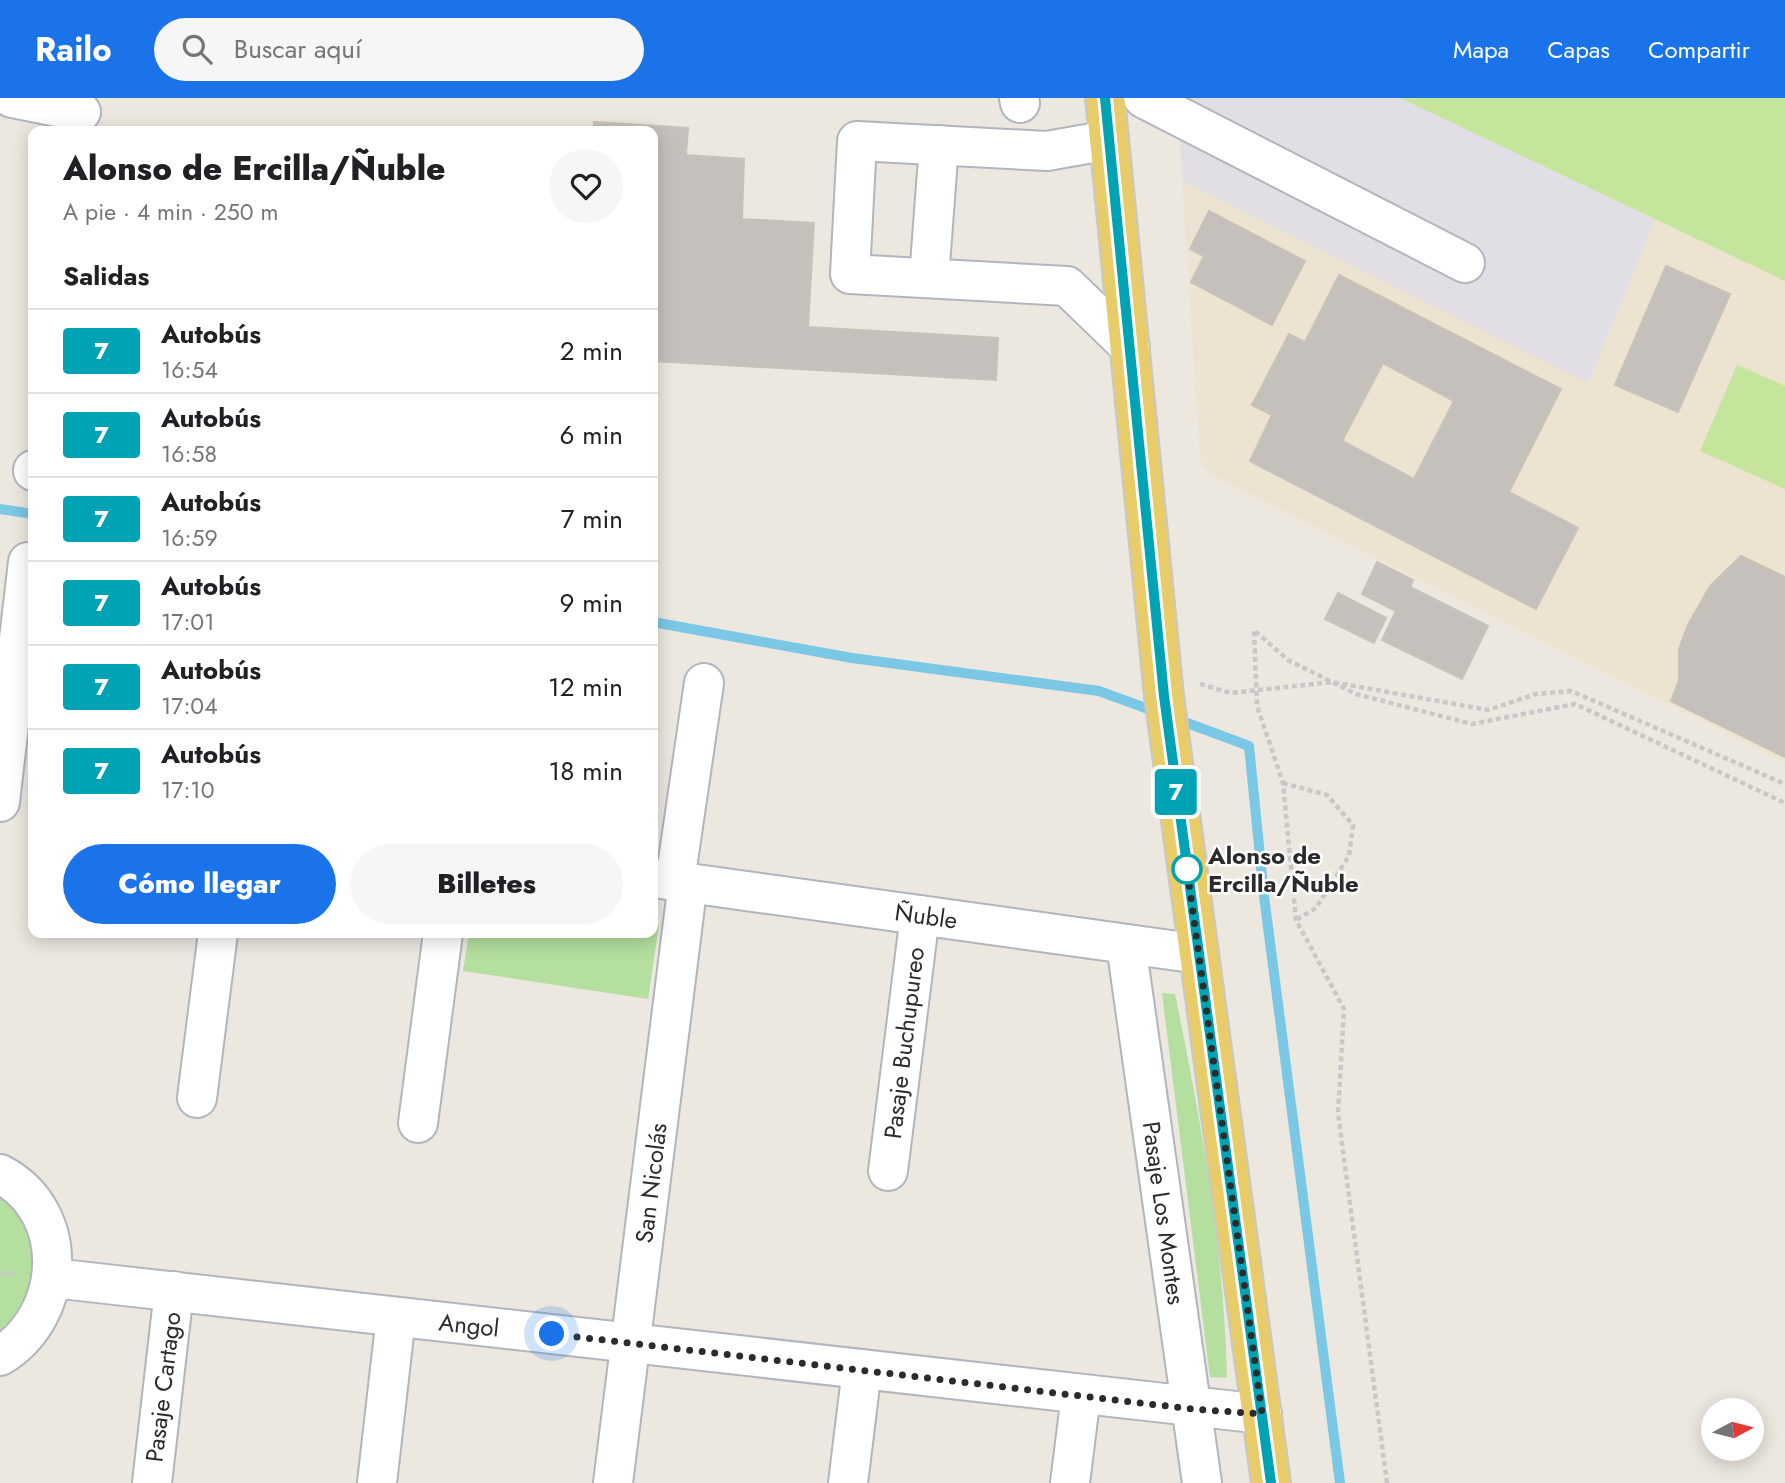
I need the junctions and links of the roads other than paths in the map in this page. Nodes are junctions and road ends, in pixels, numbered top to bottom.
1 (12, 98) edge
2 (1105, 98) edge
3 (1143, 98) edge
4 (81, 114) edge
5 (1109, 140) junction
6 (939, 145) junction
7 (1465, 263) dead end
8 (929, 278) junction
9 (1130, 346) junction
10 (28, 562) dead end
11 (704, 683) dead end
12 (9, 792) edge
13 (672, 880) edge
14 (920, 915) junction
15 (217, 938) edge
16 (442, 938) edge
17 (1126, 944) junction
18 (1199, 954) junction
19 (197, 1098) dead end
20 (418, 1123) dead end
21 (888, 1171) dead end
22 (0, 1174) edge
23 (52, 1278) junction
24 (174, 1292) junction
25 (396, 1317) junction
26 (631, 1343) junction
27 (0, 1356) edge
28 (862, 1369) junction
29 (1081, 1395) junction
30 (1192, 1409) junction
31 (1262, 1414) junction
32 (152, 1483) edge
33 (377, 1483) edge
34 (613, 1483) edge
35 (848, 1483) edge
36 (1070, 1483) edge
37 (1202, 1483) edge
38 (1271, 1483) edge

1 - 4 street
2 - 5 main road
3 - 7 street
5 - 6 street
5 - 9 main road
6 - 8 street
6 - 8 street
8 - 9 street
9 - 18 main road
10 - 12 street
11 - 13 street, San Nicolás
13 - 14 street, Ñuble
13 - 26 street, San Nicolás
14 - 17 street, Ñuble
14 - 21 street, Pasaje Buchupureo
15 - 19 street
16 - 20 street
17 - 18 street, Ñuble
17 - 30 street, Pasaje Los Montes
18 - 31 main road
22 - 23 street
23 - 24 street, Angol
23 - 27 street
24 - 25 street, Angol
24 - 32 street, Pasaje Cartago
25 - 26 street, Angol
25 - 33 street
26 - 28 street, Angol
26 - 34 street, San Nicolás
28 - 29 street, Angol
28 - 35 street
29 - 30 street, Angol
29 - 36 street
30 - 31 street, Angol
30 - 37 street, Pasaje Los Montes
31 - 38 main road

